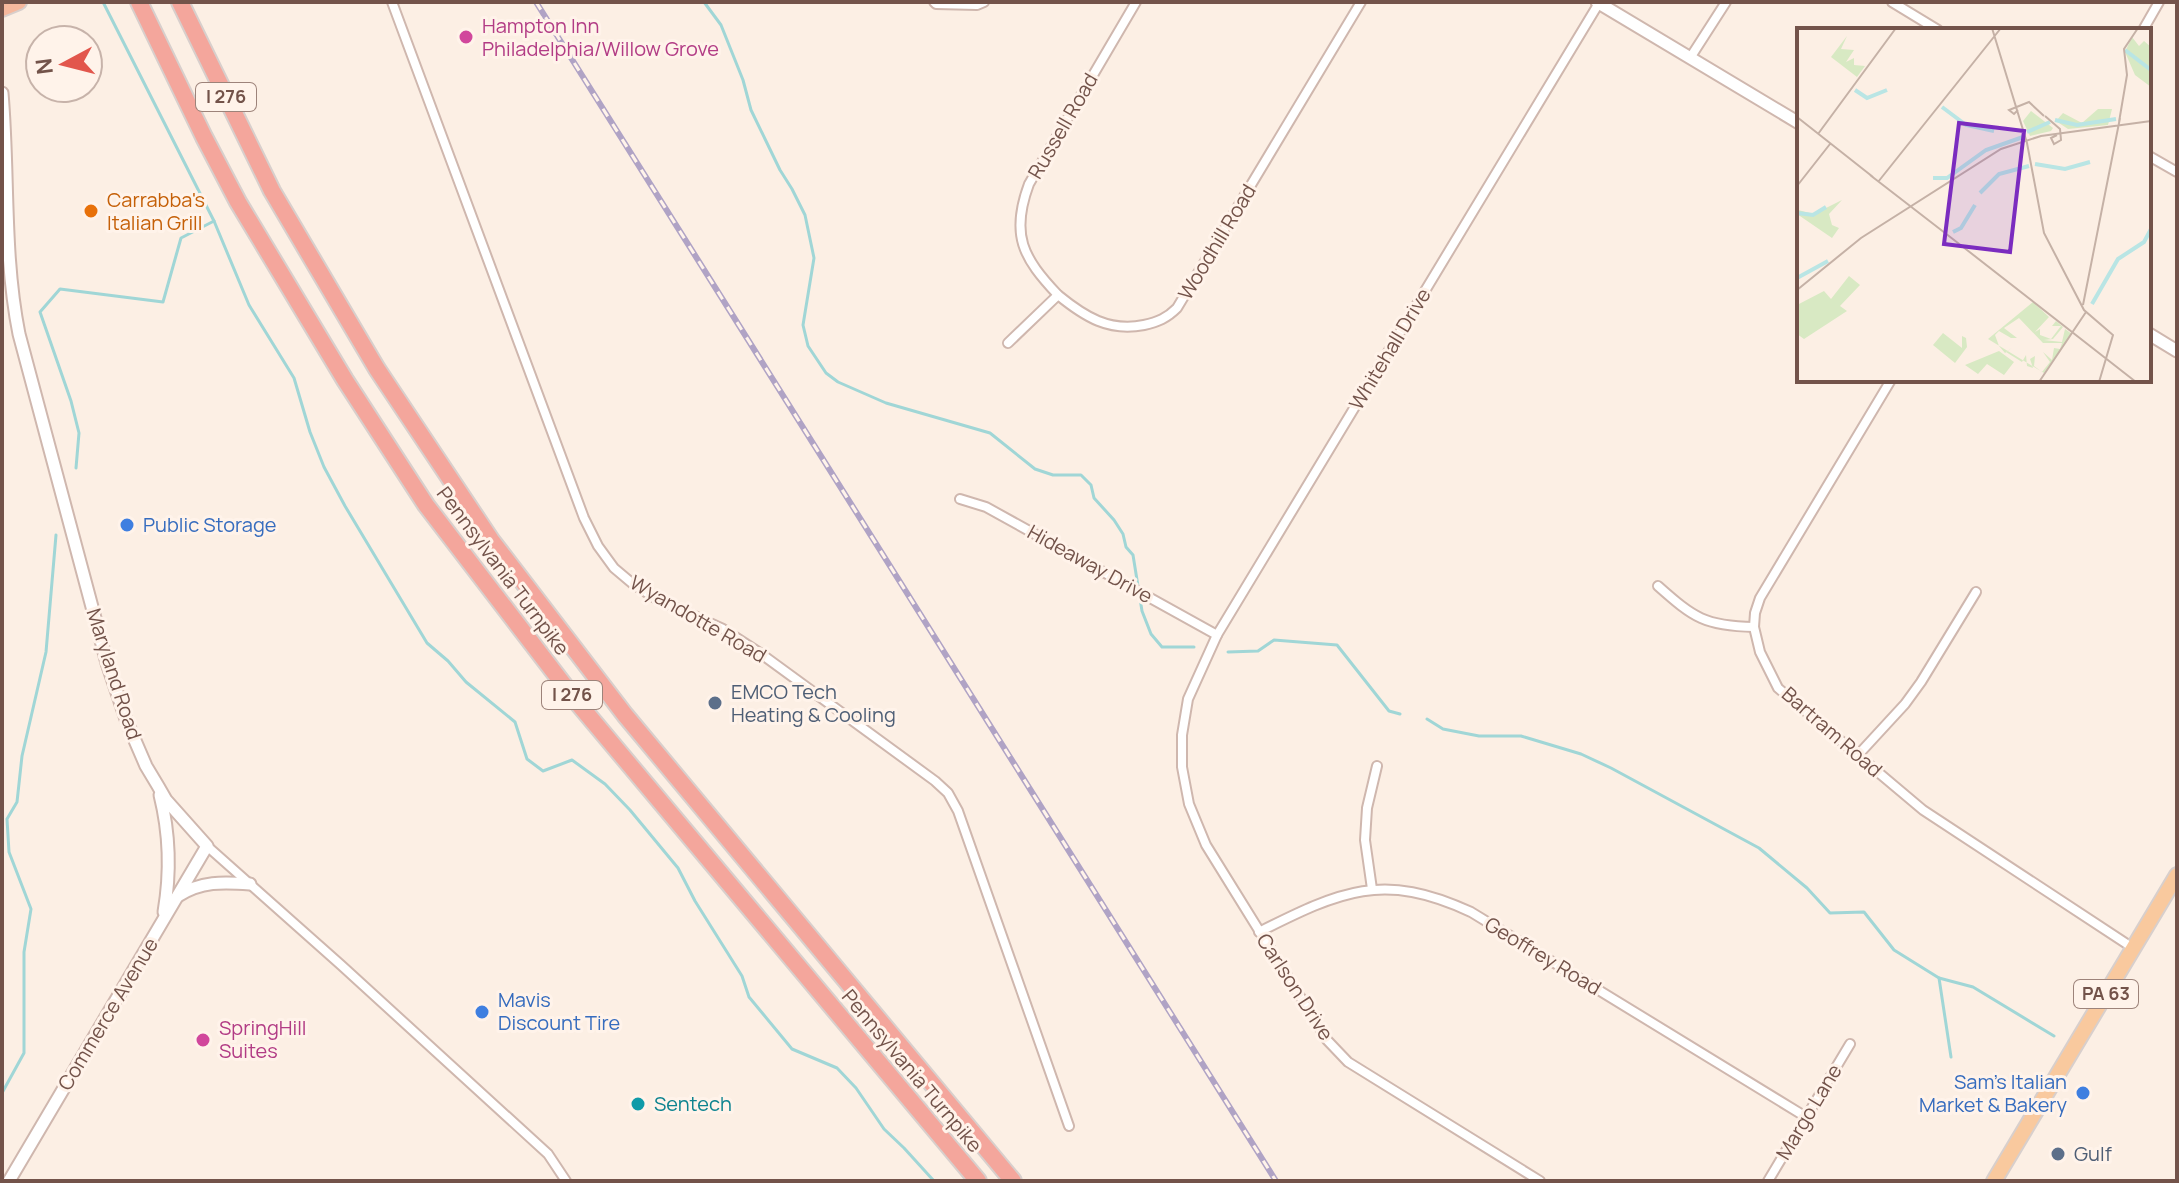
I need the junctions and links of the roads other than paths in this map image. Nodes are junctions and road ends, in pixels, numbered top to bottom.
1 (19, 2) edge
2 (139, 2) edge
3 (180, 2) edge
4 (392, 2) edge
5 (934, 2) edge
6 (984, 2) edge
7 (1136, 2) edge
8 (1361, 2) edge
9 (1726, 2) edge
10 (1892, 2) edge
11 (2159, 2) edge
12 (1598, 3) edge
13 (2, 9) edge
14 (1935, 28) edge
15 (2144, 28) edge
16 (1690, 58) junction
17 (2, 93) edge
18 (1797, 122) edge
19 (2151, 157) edge
20 (2177, 172) edge
21 (1058, 295) junction
22 (2151, 335) edge
23 (1008, 343) dead end
24 (2177, 351) edge
25 (1890, 382) edge
26 (960, 499) dead end
27 (1658, 586) dead end
28 (1976, 592) dead end
29 (1754, 627) junction
30 (1217, 635) junction
31 (1188, 699) joint
32 (1858, 755) junction
33 (1377, 766) dead end
34 (158, 786) junction
35 (207, 846) junction
36 (2177, 875) edge
37 (250, 884) junction
38 (1372, 889) junction
39 (177, 896) junction
40 (163, 920) junction
41 (1259, 932) junction
42 (2133, 948) junction
43 (1850, 1044) dead end
44 (1806, 1117) junction
45 (1069, 1126) dead end
46 (9, 1181) edge
47 (566, 1181) edge
48 (978, 1181) edge
49 (1013, 1181) edge
50 (1540, 1181) edge
51 (1768, 1181) edge
52 (1994, 1181) edge

1 - 13 highway
2 - 48 highway, Pennsylvania Turnpike / I 276
3 - 49 highway, Pennsylvania Turnpike / I 276
4 - 45 street, Wyandotte Road
5 - 6 street
7 - 21 street, Russell Road
8 - 21 street, Woodhill Road
9 - 16 street
10 - 14 street
11 - 15 street
12 - 16 street
12 - 30 street, Whitehall Drive
16 - 18 street
17 - 34 street, Maryland Road
19 - 20 street
21 - 23 street
22 - 24 street
25 - 29 street
26 - 30 street, Hideaway Drive
27 - 29 street
28 - 32 street
29 - 32 street, Bartram Road
30 - 31 street, Whitehall Drive
31 - 41 street, Carlson Drive
32 - 42 street, Bartram Road
33 - 38 street
34 - 35 street, Maryland Road
34 - 40 street
35 - 37 street, Maryland Road
35 - 39 street, Commerce Avenue
36 - 42 main road, PA 63
37 - 39 street
37 - 47 street, Maryland Road
38 - 41 street, Geoffrey Road
38 - 44 street, Geoffrey Road
39 - 40 street, Commerce Avenue
40 - 46 street, Commerce Avenue
41 - 50 street, Carlson Drive
42 - 52 main road, PA 63
43 - 44 street, Margo Lane
44 - 51 street, Margo Lane

